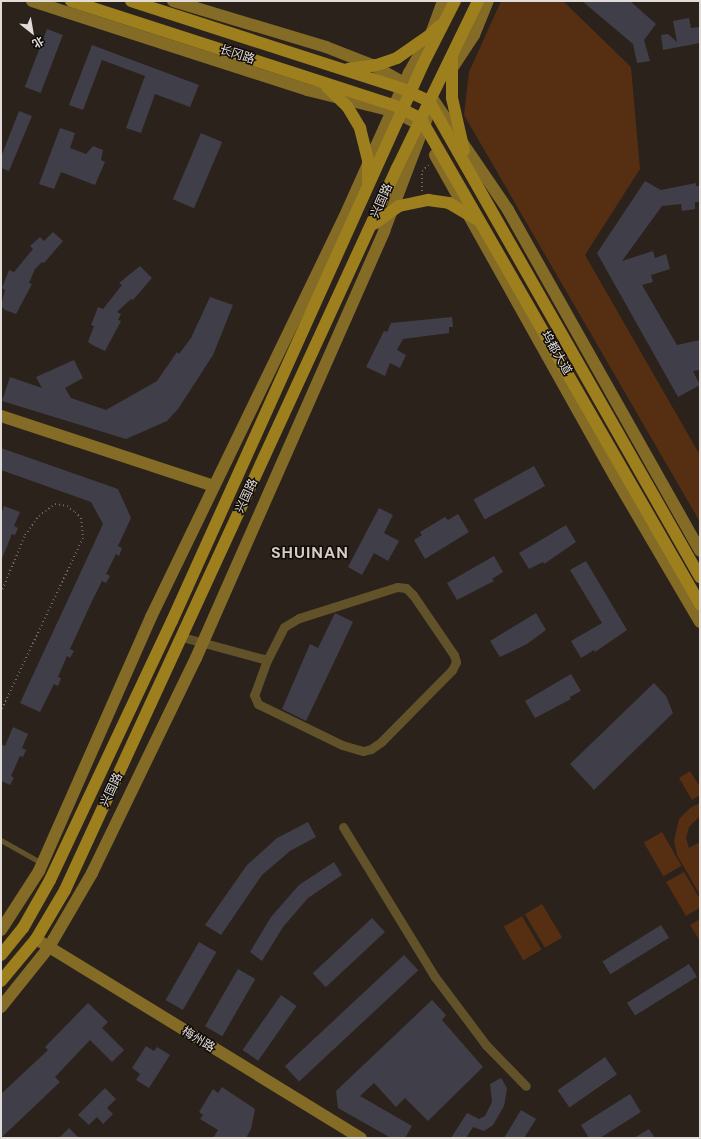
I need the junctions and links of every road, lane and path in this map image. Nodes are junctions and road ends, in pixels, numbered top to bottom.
1 (32, 1) edge
2 (71, 1) edge
3 (131, 1) edge
4 (173, 1) edge
5 (478, 1) edge
6 (488, 1) edge
7 (450, 4) edge
8 (431, 34) junction
9 (461, 37) junction
10 (372, 64) junction
11 (338, 69) junction
12 (451, 70) junction
13 (319, 82) junction
14 (408, 89) junction
15 (341, 99) junction
16 (432, 102) junction
17 (398, 111) junction
18 (421, 125) junction
19 (460, 139) junction
20 (368, 161) junction
21 (366, 190) junction
22 (487, 201) junction
23 (391, 210) junction
24 (465, 210) junction
25 (484, 226) junction
26 (368, 231) junction
27 (1, 416) edge
28 (214, 486) junction
29 (700, 551) edge
30 (700, 577) edge
31 (1, 593) edge
32 (700, 604) edge
33 (700, 622) edge
34 (182, 637) junction
35 (202, 642) junction
36 (267, 660) junction
37 (1, 710) edge
38 (343, 827) dead end
39 (1, 840) edge
40 (42, 863) junction
41 (1, 930) edge
42 (36, 939) junction
43 (49, 947) junction
44 (1, 955) edge
45 (1, 981) edge
46 (1, 1007) edge
47 (526, 1086) dead end
48 (361, 1138) edge

1 - 15 street
2 - 13 main road, 长冈路
3 - 11 main road, 长冈路
4 - 10 street
5 - 9 main road, 兴国路
6 - 12 street
7 - 8 main road
7 - 14 main road, 兴国路
8 - 10 main road
8 - 14 street
9 - 12 main road
9 - 16 main road, 兴国路
10 - 11 main road
10 - 14 street
11 - 14 main road, 长冈路
12 - 16 street
12 - 19 main road
13 - 15 main road
13 - 17 main road, 长冈路
14 - 16 main road
14 - 17 main road, 兴国路
15 - 17 street
15 - 20 main road
16 - 18 main road, 兴国路
16 - 19 street
16 - 22 main road, 坞都大道
17 - 18 main road
17 - 20 street
17 - 21 main road, 兴国路
18 - 23 street
18 - 24 street
18 - 25 main road, 坞都大道
18 - 26 main road, 兴国路
19 - 22 main road
19 - 29 street
20 - 21 main road
20 - 28 street
21 - 44 main road, 兴国路
22 - 30 main road, 坞都大道
23 - 24 main road
23 - 26 main road
23 - 35 street
24 - 25 main road
24 - 33 street
25 - 32 main road, 坞都大道
26 - 34 main road, 兴国路
27 - 28 street
28 - 40 street
31 - 37 path
34 - 35 street
34 - 42 main road, 兴国路
35 - 36 street
35 - 43 street
36 - 36 street
38 - 47 street
39 - 40 lane
40 - 41 street
42 - 43 street, 梅州路
42 - 45 main road, 兴国路
43 - 46 street
43 - 48 street, 梅州路

